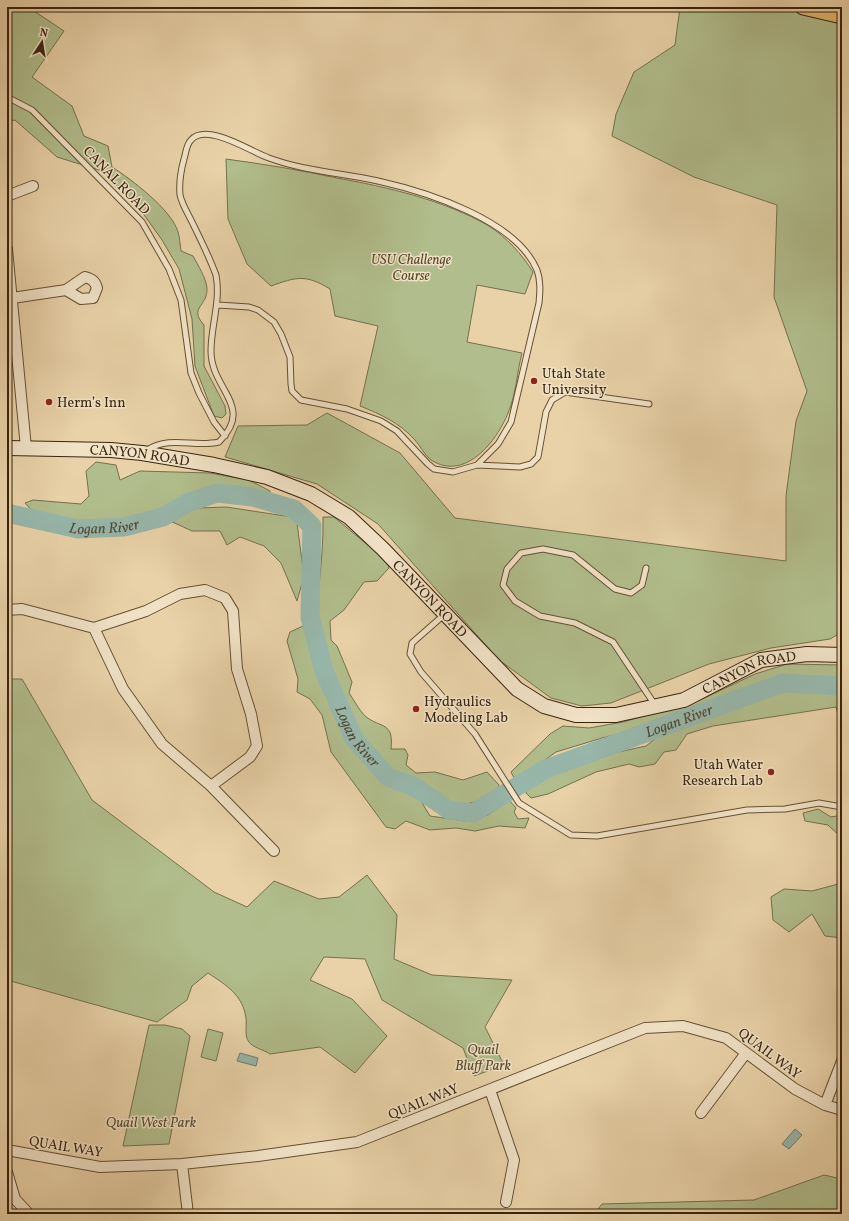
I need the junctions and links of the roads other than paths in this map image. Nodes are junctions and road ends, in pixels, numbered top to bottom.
1 (803, 7) edge
2 (842, 16) edge
3 (7, 97) edge
4 (33, 186) dead end
5 (7, 196) edge
6 (7, 249) edge
7 (66, 290) dead end
8 (12, 298) junction
9 (218, 305) junction
10 (649, 404) dead end
11 (225, 436) junction
12 (7, 448) edge
13 (26, 448) junction
14 (142, 453) junction
15 (477, 465) junction
16 (646, 568) dead end
17 (7, 610) edge
18 (446, 613) junction
19 (94, 628) junction
20 (842, 655) edge
21 (656, 706) junction
22 (211, 786) junction
23 (842, 807) edge
24 (274, 851) dead end
25 (746, 1053) junction
26 (842, 1061) edge
27 (490, 1090) junction
28 (825, 1105) junction
29 (842, 1110) edge
30 (701, 1113) dead end
31 (7, 1150) edge
32 (182, 1164) junction
33 (7, 1172) edge
34 (506, 1202) dead end
35 (29, 1214) edge
36 (188, 1214) edge

1 - 2 main road
3 - 11 lane, CANAL ROAD
4 - 5 street
6 - 8 street
7 - 8 street
8 - 13 street
9 - 11 lane
9 - 15 lane
9 - 15 lane
10 - 15 lane
11 - 14 lane
12 - 13 street, CANYON ROAD
13 - 14 street, CANYON ROAD
14 - 18 street, CANYON ROAD
16 - 21 lane
17 - 19 street
18 - 21 street, CANYON ROAD
18 - 23 lane
19 - 22 street
19 - 22 street
20 - 21 street, CANYON ROAD
22 - 24 street
25 - 27 street, QUAIL WAY
25 - 28 street, QUAIL WAY
25 - 30 street
26 - 28 street
27 - 32 street, QUAIL WAY
27 - 34 street
28 - 29 street, QUAIL WAY
31 - 32 street, QUAIL WAY
32 - 36 street
33 - 35 street

